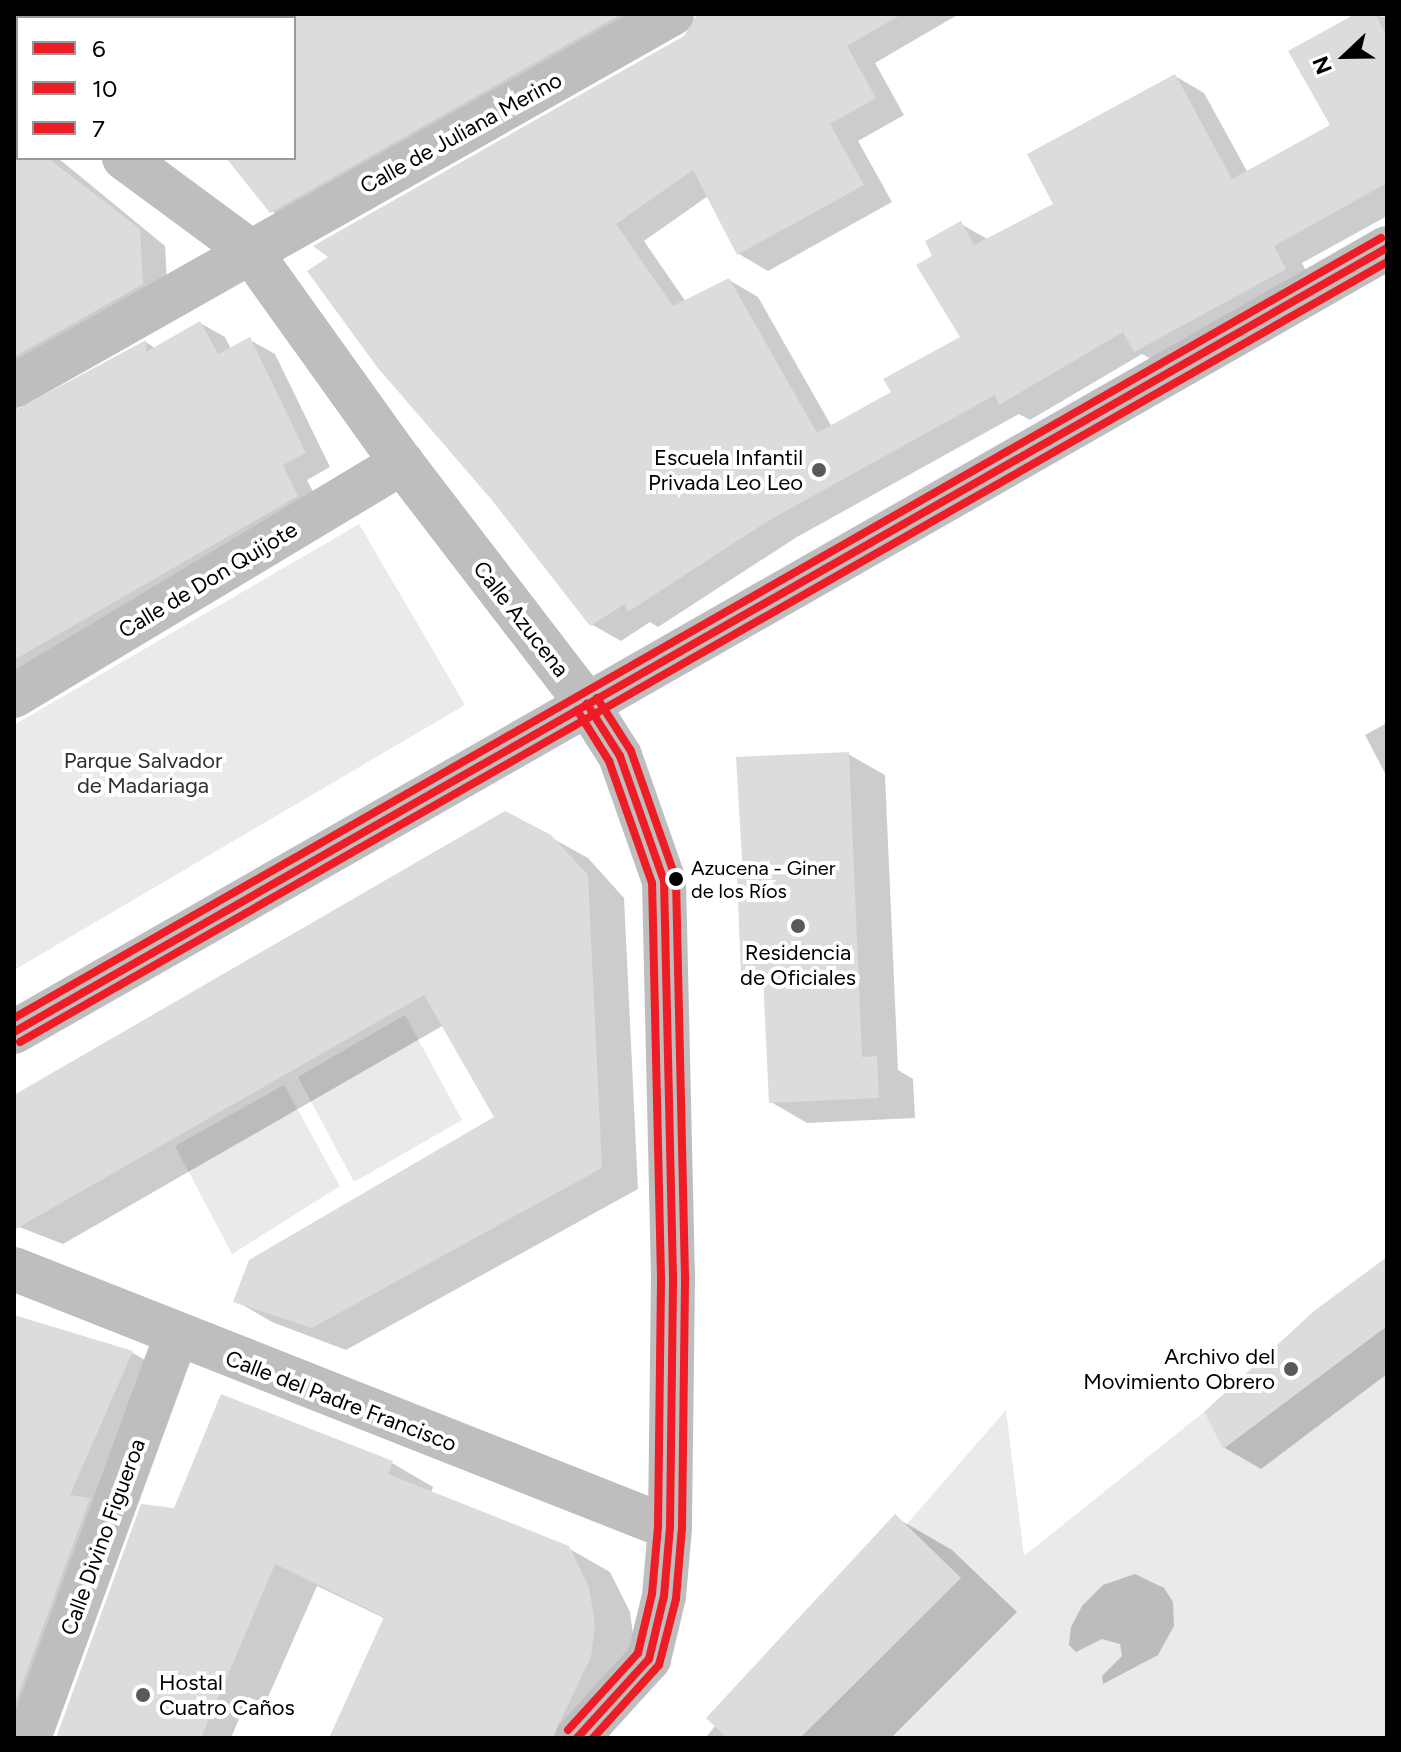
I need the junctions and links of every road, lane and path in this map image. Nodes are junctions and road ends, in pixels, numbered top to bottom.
1 (672, 14) edge
2 (127, 160) edge
3 (1387, 248) edge
4 (250, 251) junction
5 (14, 386) edge
6 (402, 463) junction
7 (14, 696) edge
8 (587, 704) junction
9 (14, 1032) edge
10 (14, 1269) edge
11 (176, 1336) junction
12 (670, 1528) junction
13 (29, 1738) edge
14 (577, 1738) edge

1 - 4 street, Calle de Juliana Merino
2 - 4 street, Calle Azucena
3 - 8 street
4 - 5 street, Calle de Juliana Merino
4 - 6 street, Calle Azucena
6 - 7 street, Calle de Don Quijote
6 - 8 street, Calle Azucena
8 - 9 street
8 - 12 street, Calle Azucena
10 - 11 street, Calle del Padre Francisco
11 - 12 street, Calle del Padre Francisco
11 - 13 street, Calle Divino Figueroa
12 - 14 street, Calle Azucena

